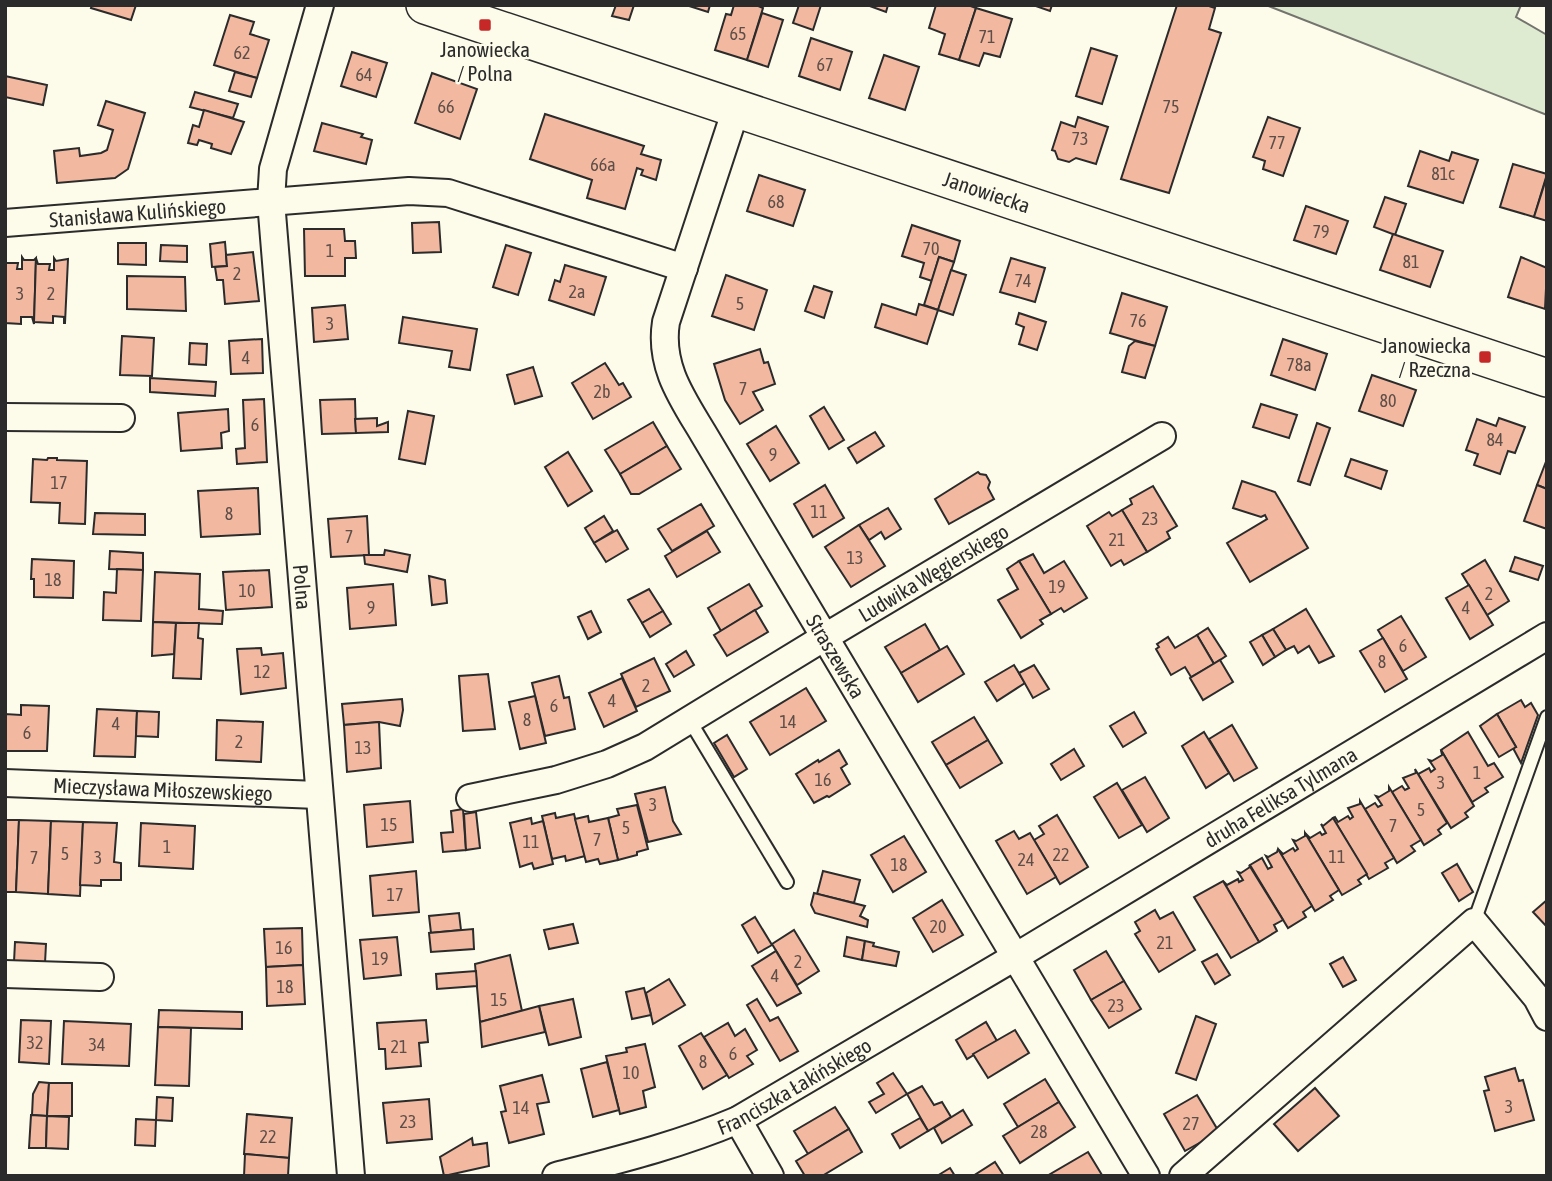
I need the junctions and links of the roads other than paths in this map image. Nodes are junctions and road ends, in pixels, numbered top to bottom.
1 (320, 5) edge
2 (425, 5) edge
3 (736, 109) junction
4 (271, 201) junction
5 (5, 223) edge
6 (684, 268) junction
7 (1547, 378) edge
8 (5, 417) edge
9 (121, 418) dead end
10 (1162, 436) dead end
11 (825, 637) junction
12 (1546, 640) edge
13 (1547, 717) edge
14 (690, 721) junction
15 (5, 783) edge
16 (318, 795) junction
17 (470, 798) dead end
18 (788, 882) dead end
19 (1474, 922) junction
20 (1016, 957) junction
21 (5, 974) edge
22 (100, 977) dead end
23 (1547, 1017) edge
24 (738, 1120) junction
25 (351, 1176) edge
26 (556, 1176) edge
27 (770, 1176) edge
28 (1146, 1176) edge
29 (1183, 1176) edge

1 - 4 street, Polna
2 - 3 street, Janowiecka
3 - 6 street, Straszewska
3 - 7 street, Janowiecka
4 - 5 street, Stanisława Kulińskiego
4 - 6 street, Stanisława Kulińskiego
4 - 16 street, Polna
6 - 11 street, Straszewska
8 - 9 street
10 - 11 street, Ludwika Węgierskiego
11 - 14 street, Ludwika Węgierskiego
11 - 20 street, Straszewska
12 - 20 street, druha Feliksa Tylmana
13 - 19 lane
14 - 17 street, Ludwika Węgierskiego
14 - 18 lane
15 - 16 street, Mieczysława Miłoszewskiego
16 - 25 street, Polna
19 - 23 street
19 - 29 street
20 - 24 street, Franciszka Łakińskiego
20 - 28 street, Straszewska
21 - 22 street
24 - 26 street, Franciszka Łakińskiego
24 - 27 street

